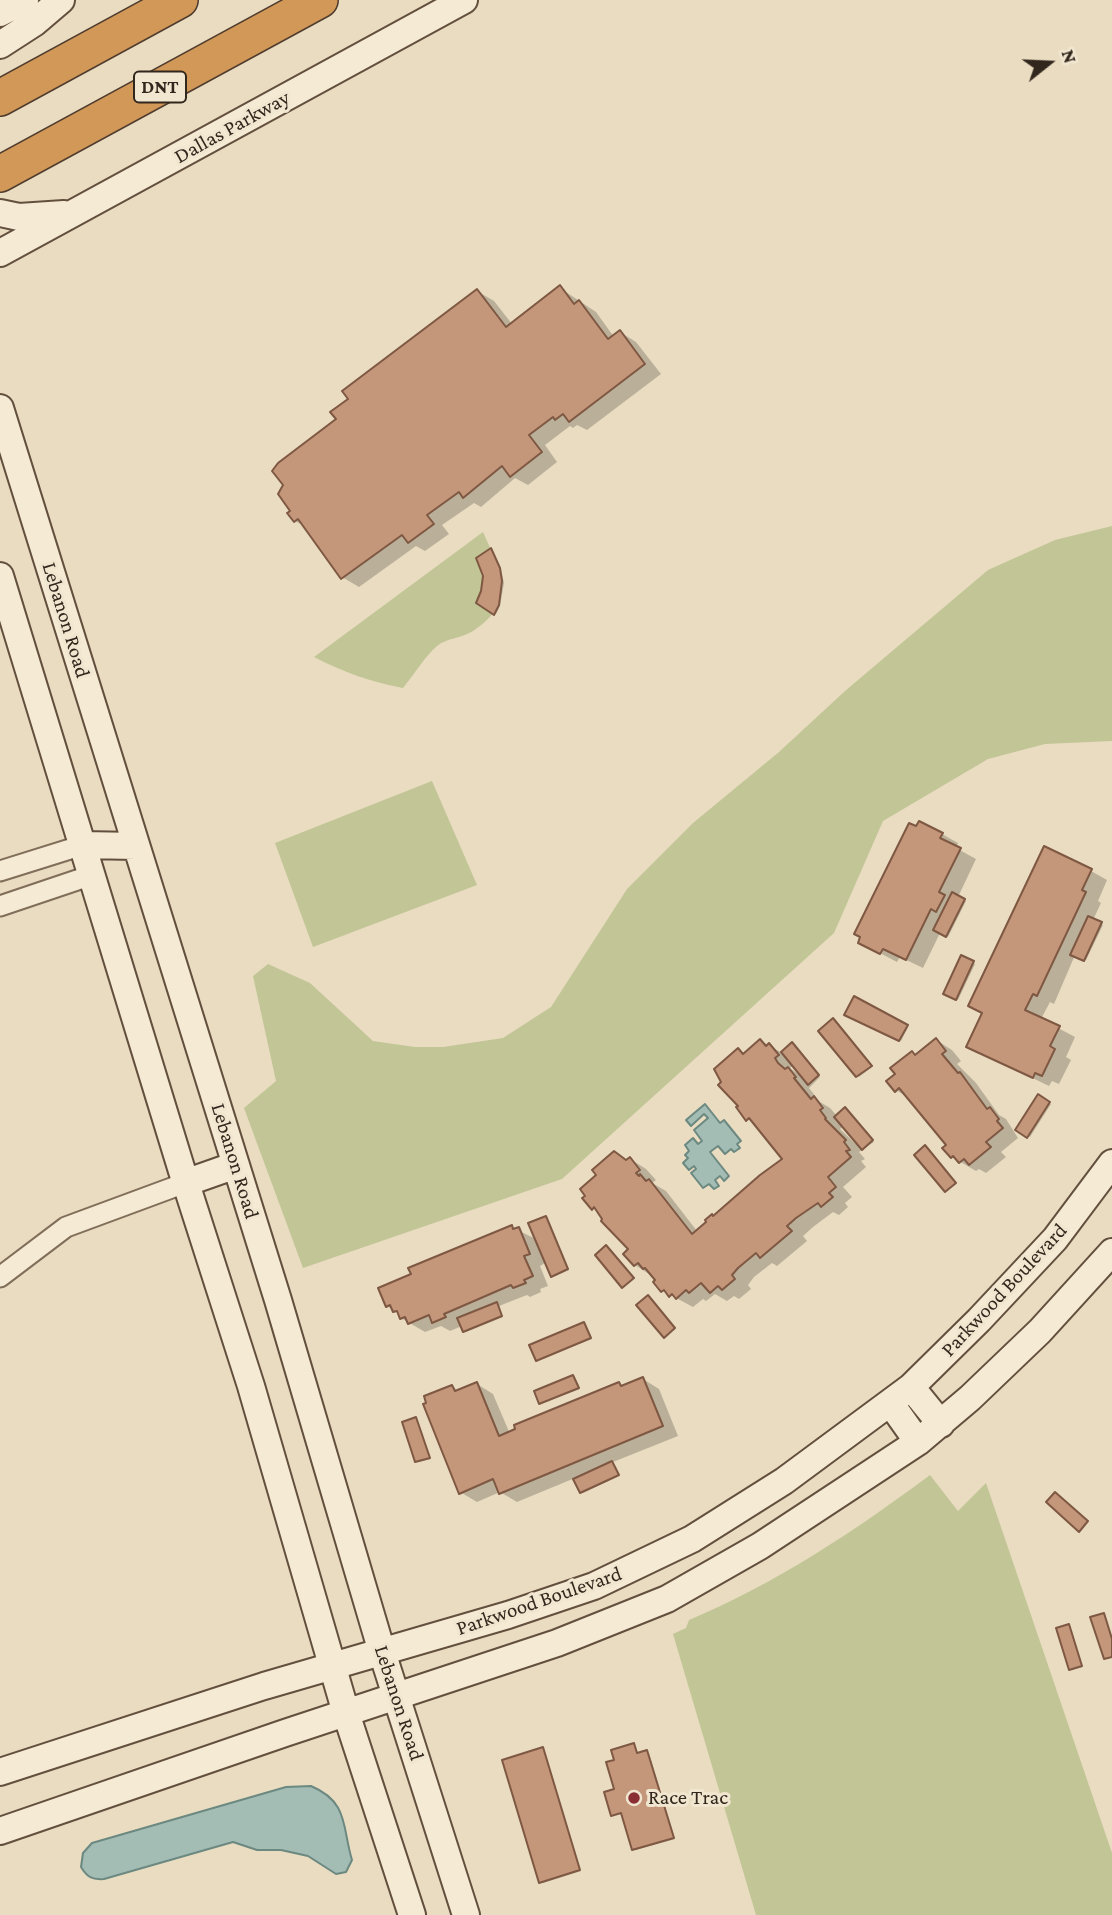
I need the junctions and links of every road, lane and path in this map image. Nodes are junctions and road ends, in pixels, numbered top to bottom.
1 (25, 0) edge
2 (61, 0) edge
3 (180, 0) edge
4 (320, 0) edge
5 (464, 0) edge
6 (0, 13) edge
7 (0, 45) edge
8 (0, 98) edge
9 (0, 174) edge
10 (0, 213) edge
11 (75, 213) junction
12 (0, 253) edge
13 (0, 408) edge
14 (0, 576) edge
15 (83, 845) junction
16 (136, 846) junction
17 (0, 871) edge
18 (92, 875) junction
19 (0, 906) edge
20 (1112, 1163) edge
21 (236, 1165) junction
22 (185, 1183) junction
23 (1112, 1252) edge
24 (0, 1277) edge
25 (911, 1387) junction
26 (891, 1404) junction
27 (941, 1424) junction
28 (918, 1443) junction
29 (382, 1652) junction
30 (333, 1666) junction
31 (397, 1696) junction
32 (346, 1713) junction
33 (0, 1772) edge
34 (0, 1831) edge
35 (412, 1915) edge
36 (466, 1915) edge

1 - 6 main road
2 - 7 main road
3 - 8 highway
4 - 9 highway, DNT
5 - 11 main road, Dallas Parkway
10 - 11 main road
11 - 12 main road, Dallas Parkway
13 - 16 main road, Lebanon Road
14 - 15 main road
15 - 16 main road
15 - 17 street
15 - 18 main road
16 - 18 main road
16 - 21 main road, Lebanon Road
18 - 19 street
18 - 22 main road
20 - 25 main road, Parkwood Boulevard
21 - 22 main road
21 - 29 main road, Lebanon Road
22 - 24 street
22 - 30 main road
23 - 27 main road, Parkwood Boulevard
25 - 26 main road, Parkwood Boulevard
25 - 27 main road
26 - 28 main road
26 - 29 main road, Parkwood Boulevard
27 - 28 main road, Parkwood Boulevard
28 - 31 main road, Parkwood Boulevard
29 - 30 main road, Parkwood Boulevard
29 - 31 main road, Lebanon Road
30 - 32 main road
30 - 33 main road, Parkwood Boulevard
31 - 32 main road, Parkwood Boulevard
31 - 36 main road, Lebanon Road
32 - 34 main road, Parkwood Boulevard
32 - 35 main road

